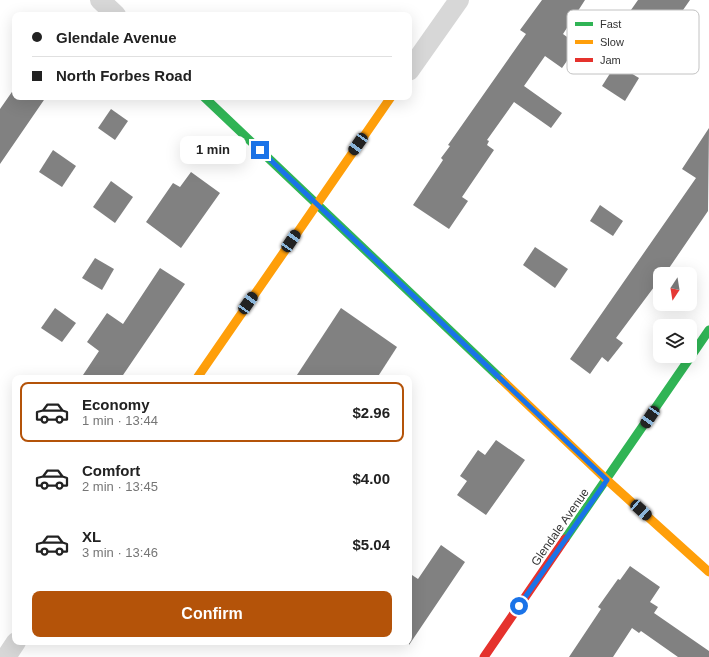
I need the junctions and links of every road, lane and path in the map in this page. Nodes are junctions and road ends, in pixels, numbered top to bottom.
1 (100, 0) edge
2 (459, 0) edge
3 (113, 12) edge
4 (412, 67) edge
5 (207, 100) edge
6 (389, 100) edge
7 (317, 203) junction
8 (709, 330) edge
9 (199, 375) edge
10 (607, 480) junction
11 (709, 572) edge
12 (14, 645) edge
13 (6, 657) edge
14 (484, 657) edge

1 - 3 street
2 - 4 street
5 - 7 street
6 - 7 street
7 - 9 street
7 - 10 street
8 - 10 street, Glendale Avenue
10 - 11 street
10 - 14 street, Glendale Avenue
12 - 13 street

